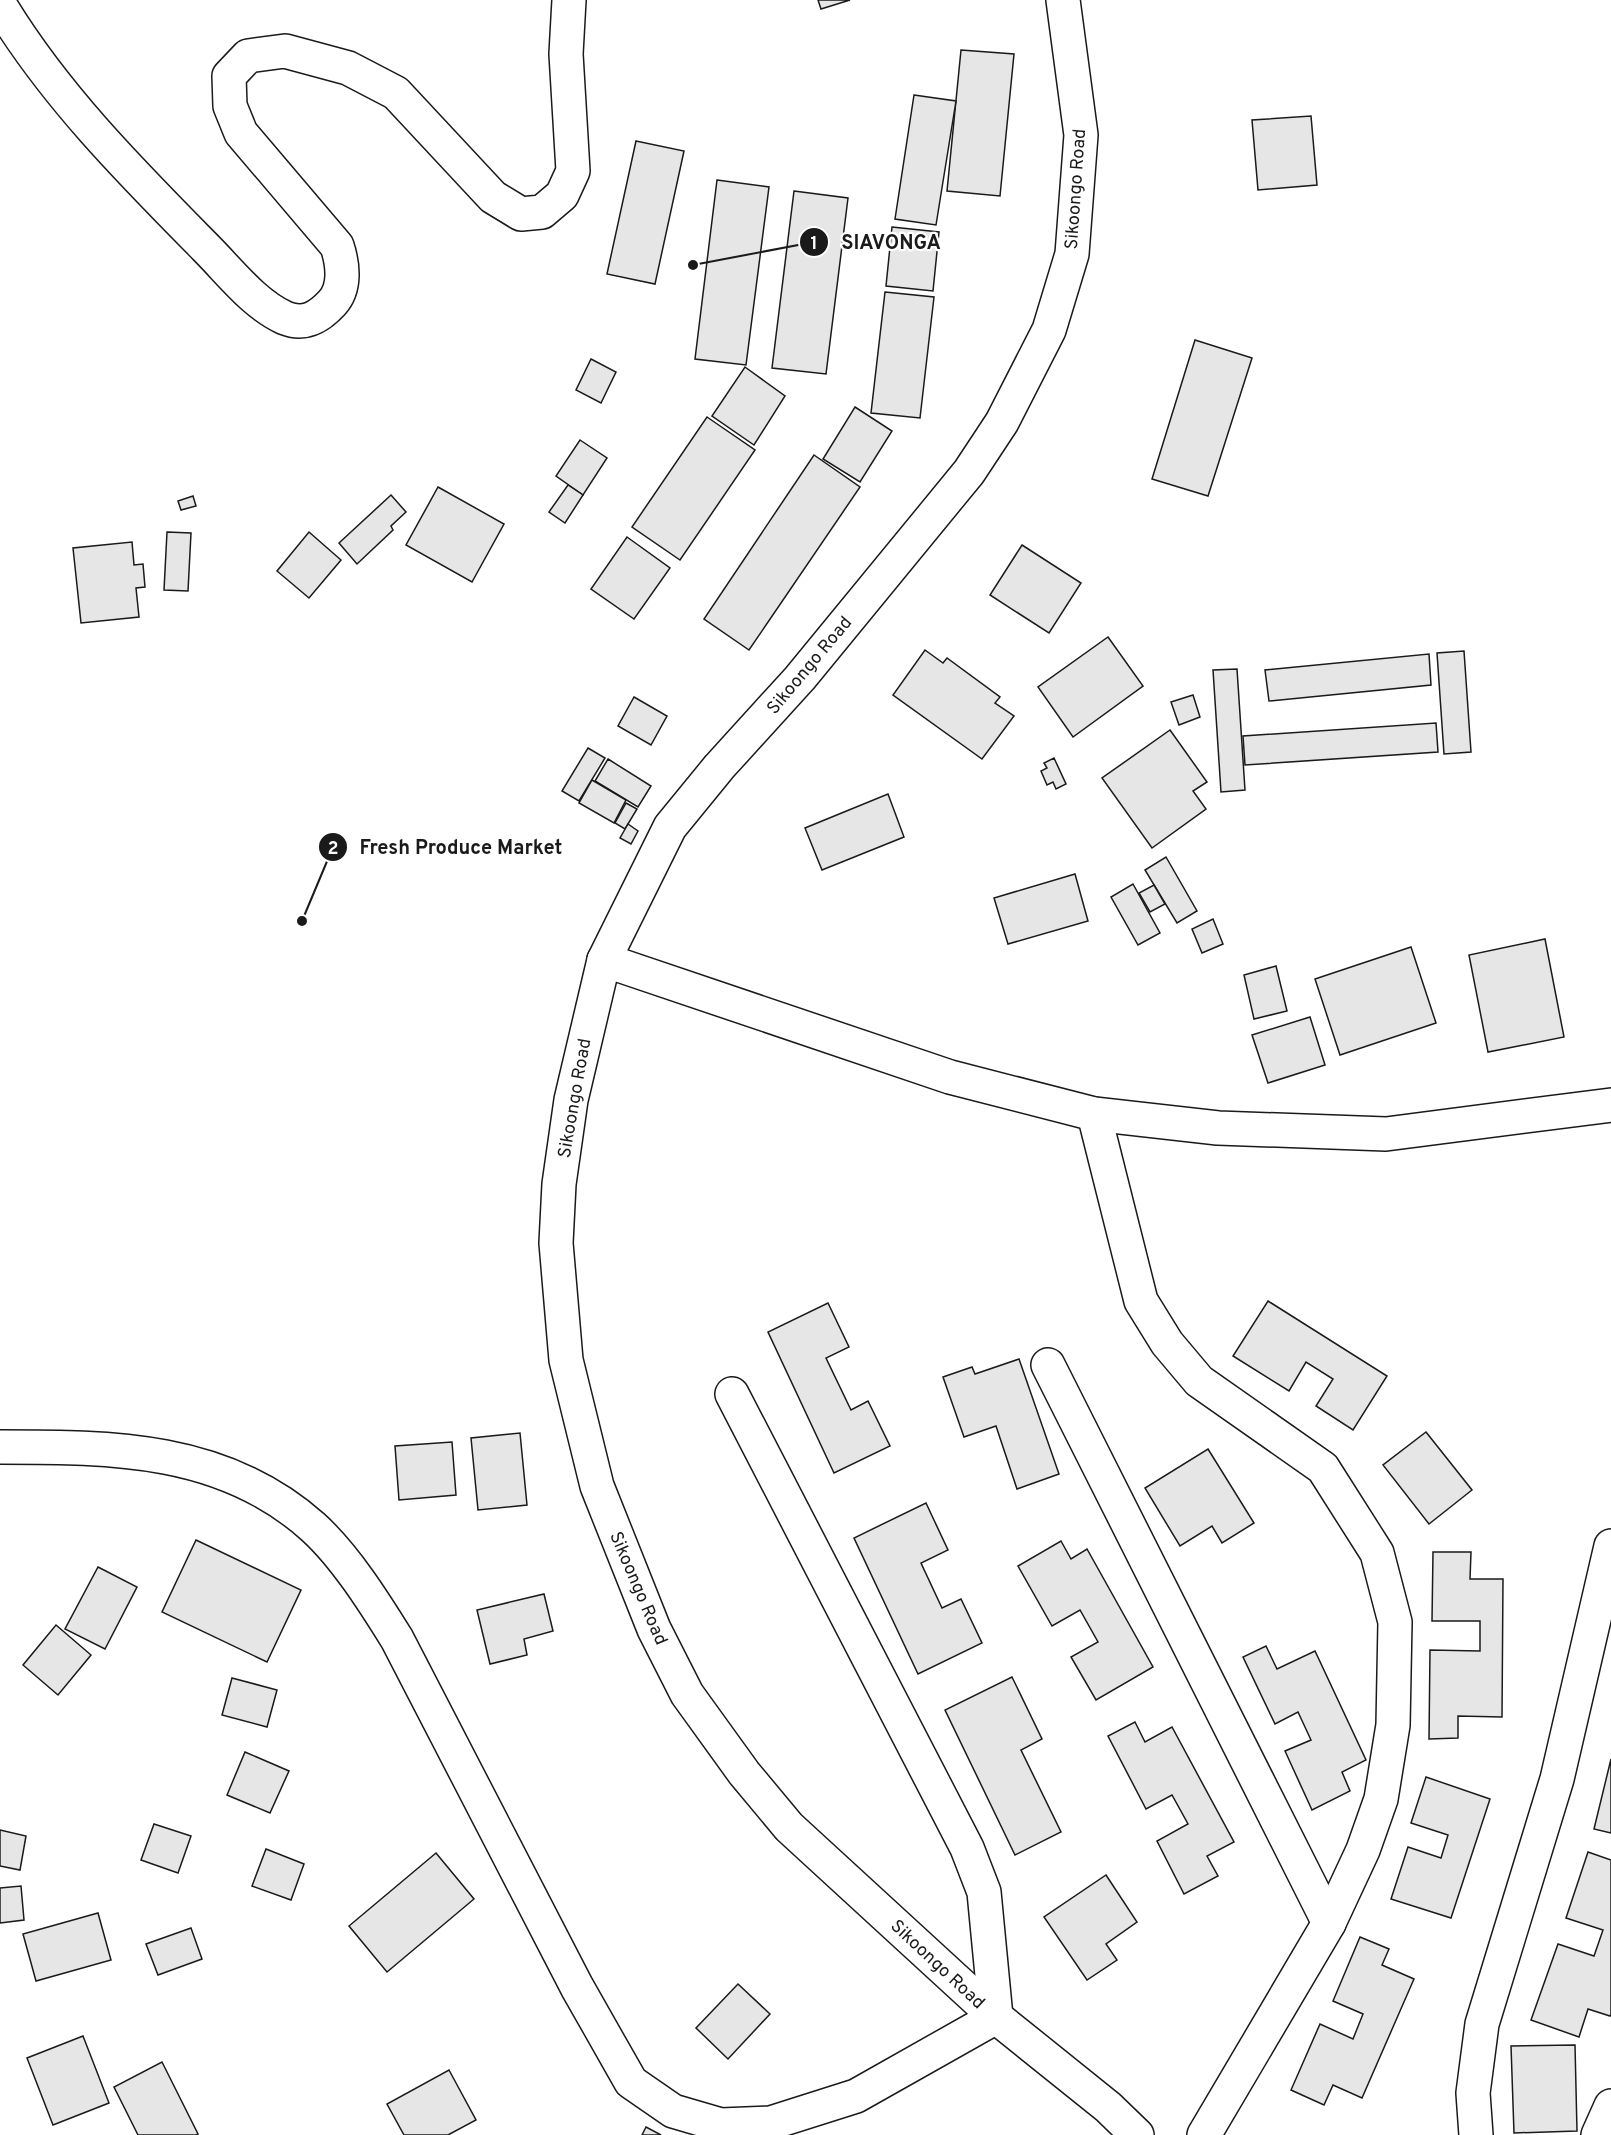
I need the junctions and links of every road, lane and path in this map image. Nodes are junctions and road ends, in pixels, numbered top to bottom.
1 (569, 0) edge
2 (1063, 0) edge
3 (0, 5) edge
4 (604, 960) junction
5 (1611, 1105) edge
6 (1094, 1114) junction
7 (1048, 1365) dead end
8 (732, 1394) dead end
9 (0, 1447) edge
10 (1611, 1546) edge
11 (1329, 1923) junction
12 (996, 2017) junction
13 (1137, 2135) edge
14 (1204, 2135) edge
15 (1476, 2135) edge

1 - 3 street
2 - 4 street, Sikoongo Road
4 - 6 street
4 - 12 street, Sikoongo Road
5 - 6 street
6 - 11 street
7 - 11 street
8 - 12 street
9 - 12 street
10 - 15 street
11 - 14 street
12 - 13 street, Sikoongo Road

